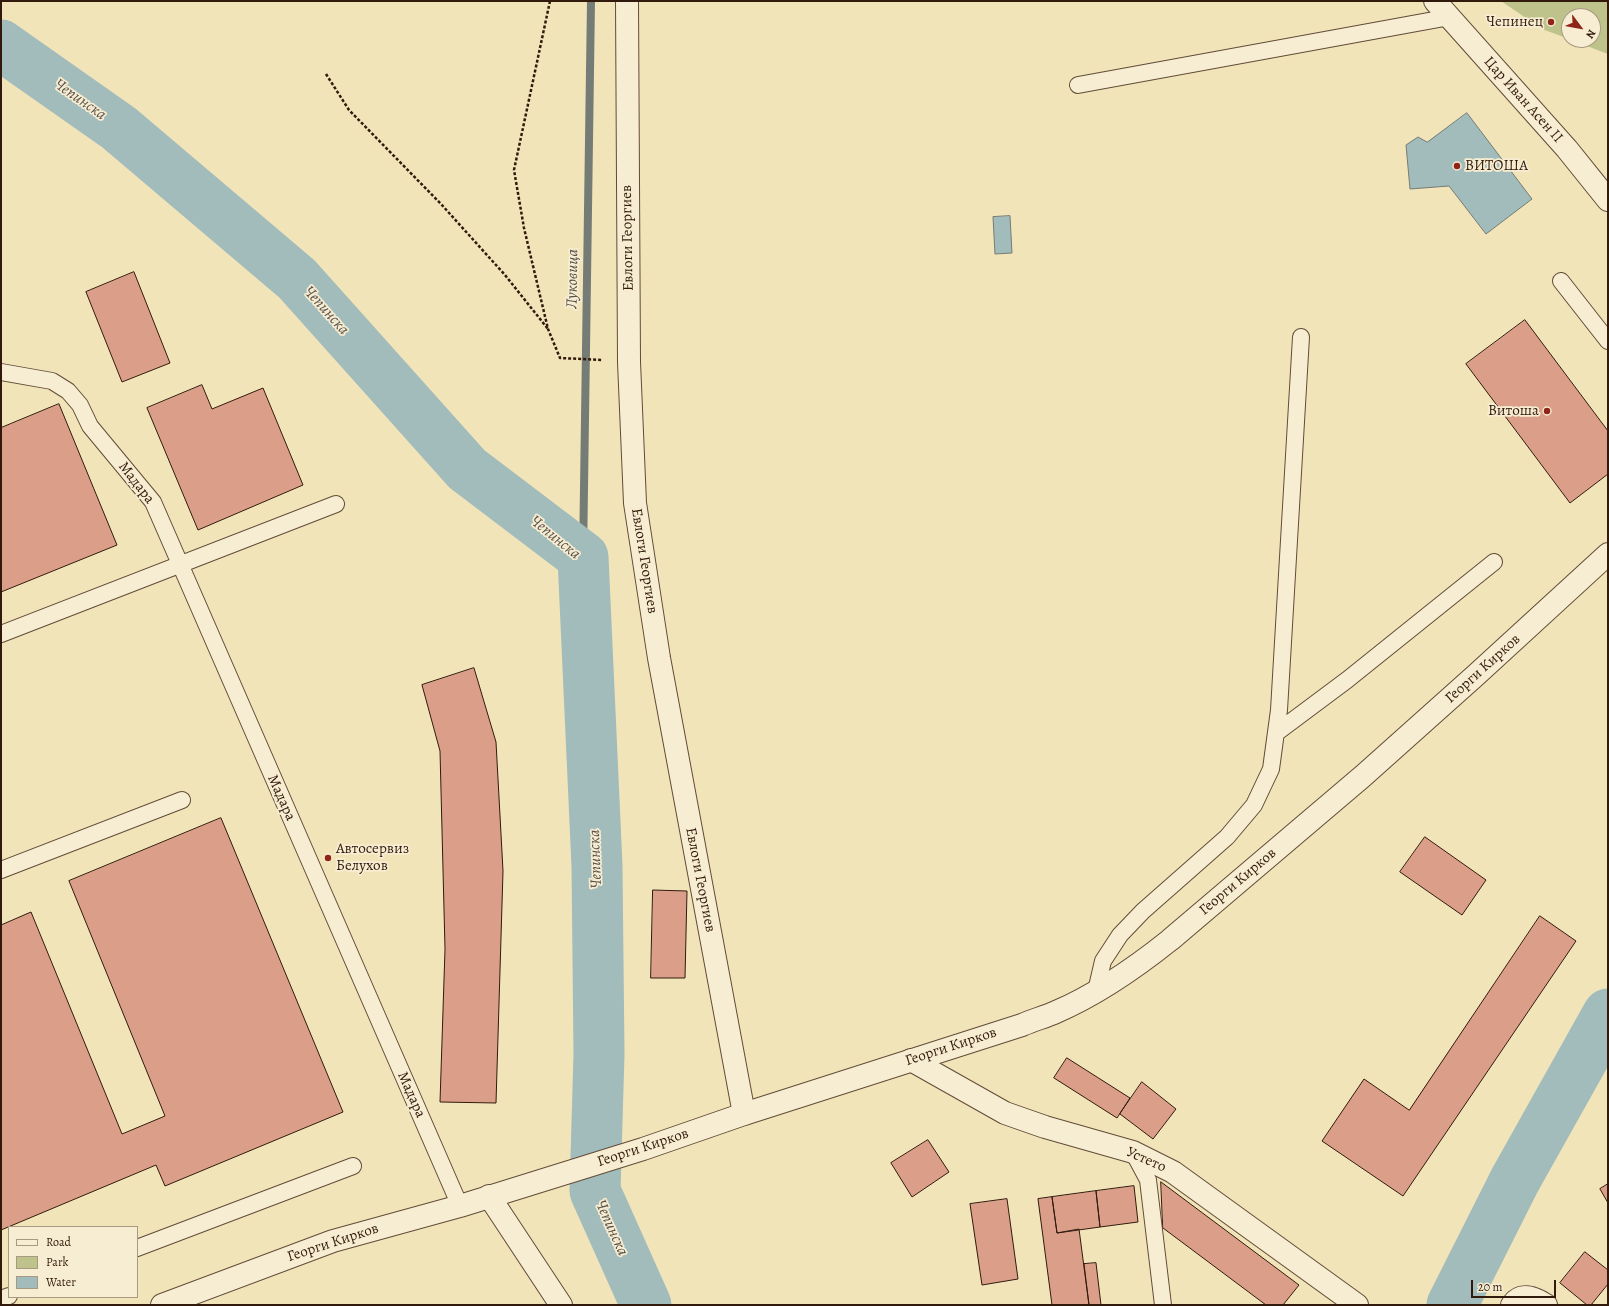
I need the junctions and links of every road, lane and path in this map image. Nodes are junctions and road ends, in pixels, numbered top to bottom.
1 (550, 1) edge
2 (627, 1) edge
3 (1435, 1) edge
4 (1450, 17) junction
5 (326, 74) dead end
6 (1078, 84) dead end
7 (1608, 200) edge
8 (1561, 281) dead end
9 (548, 329) junction
10 (1301, 337) dead end
11 (1608, 341) edge
12 (606, 360) dead end
13 (1, 372) edge
14 (336, 504) dead end
15 (1608, 554) edge
16 (1494, 562) dead end
17 (179, 565) junction
18 (1, 634) edge
19 (1276, 733) junction
20 (182, 800) dead end
21 (1, 870) edge
22 (1096, 991) junction
23 (911, 1060) junction
24 (744, 1114) junction
25 (1133, 1152) junction
26 (353, 1166) dead end
27 (497, 1194) junction
28 (460, 1206) junction
29 (138, 1248) edge
30 (1513, 1304) edge
31 (162, 1305) edge
32 (561, 1305) edge
33 (1163, 1305) edge
34 (1357, 1305) edge
35 (1546, 1305) edge

1 - 9 path
2 - 24 street, Евлоги Георгиев
3 - 4 street, Цар Иван Асен II
4 - 6 lane
4 - 7 street, Цар Иван Асен II
5 - 9 path
8 - 11 lane
9 - 12 path
10 - 19 lane
13 - 17 lane, Мадара
14 - 17 lane
15 - 22 street, Георги Кирков
16 - 19 lane
17 - 18 lane
17 - 28 lane, Мадара
19 - 22 lane
20 - 21 lane
22 - 23 street, Георги Кирков
23 - 24 street, Георги Кирков
23 - 25 street, Устето
24 - 27 street, Георги Кирков
25 - 33 lane
25 - 34 street, Устето
26 - 29 lane
27 - 28 street, Георги Кирков
27 - 32 street
28 - 31 street, Георги Кирков
30 - 35 street

